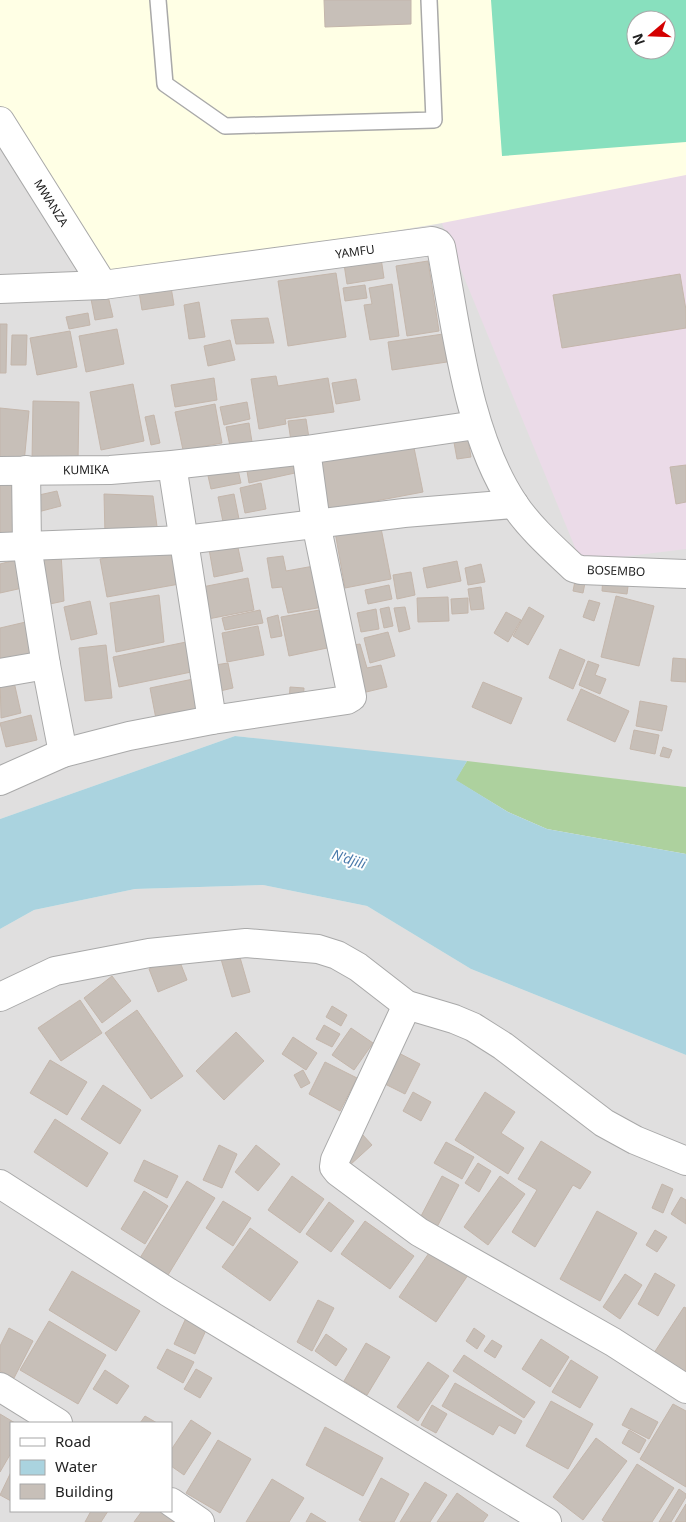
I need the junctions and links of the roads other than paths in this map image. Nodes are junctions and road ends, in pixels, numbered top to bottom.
1 (158, 0) edge
2 (429, 0) edge
3 (0, 121) edge
4 (103, 285) junction
5 (0, 289) edge
6 (476, 425) junction
7 (306, 450) junction
8 (172, 465) junction
9 (13, 471) edge
10 (514, 504) junction
11 (316, 523) junction
12 (185, 540) junction
13 (28, 546) junction
14 (0, 547) edge
15 (686, 574) edge
16 (46, 665) junction
17 (0, 673) edge
18 (212, 720) junction
19 (63, 753) junction
20 (0, 781) edge
21 (0, 997) edge
22 (407, 1005) junction
23 (686, 1161) edge
24 (0, 1184) edge
25 (0, 1387) edge
26 (686, 1389) edge
27 (56, 1422) edge
28 (172, 1503) edge
29 (200, 1522) edge
30 (547, 1522) edge

1 - 2 lane
3 - 4 street, MWANZA
4 - 5 street, YAMFU
4 - 6 street, YAMFU
6 - 7 street, KUMIKA
6 - 10 street, YAMFU
7 - 8 street, KUMIKA
7 - 11 street
8 - 9 street, KUMIKA
8 - 12 street
9 - 13 street
10 - 11 street
10 - 15 street, BOSEMBO
11 - 12 street
11 - 18 street
12 - 13 street
12 - 18 street
13 - 14 street
13 - 16 street
16 - 17 street
16 - 19 street
18 - 19 street
19 - 20 street
21 - 22 street
22 - 23 street
22 - 26 street
24 - 30 street
25 - 27 street
28 - 29 street

